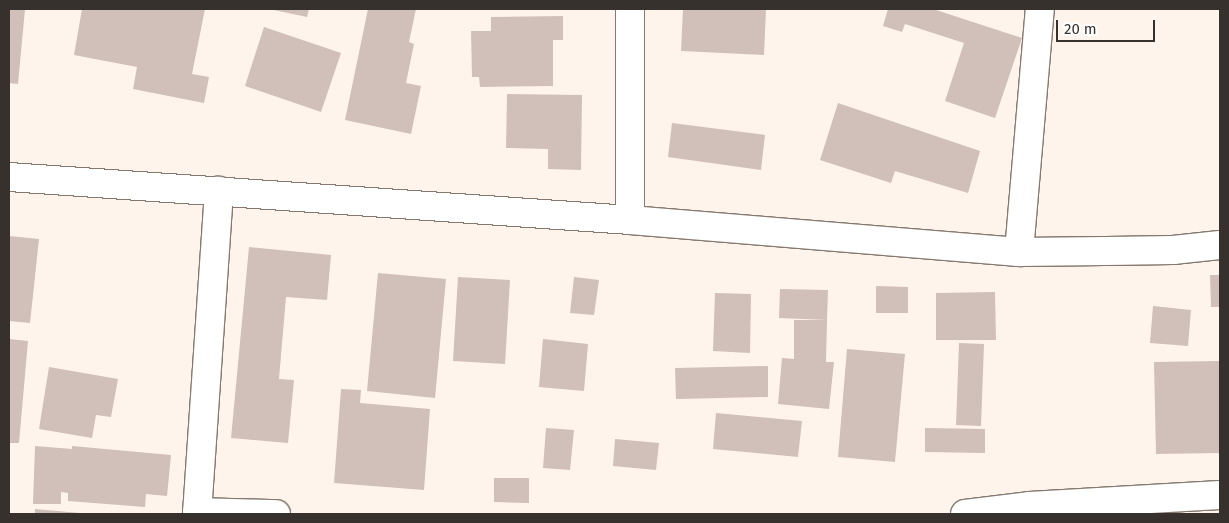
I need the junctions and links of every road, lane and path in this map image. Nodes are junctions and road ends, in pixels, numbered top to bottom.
1 (630, 9) edge
2 (1040, 9) edge
3 (9, 177) edge
4 (219, 191) junction
5 (630, 220) junction
6 (1220, 246) edge
7 (1019, 252) junction
8 (1220, 495) edge
9 (197, 513) edge
10 (276, 514) edge
11 (965, 514) edge

1 - 5 street
2 - 7 street
3 - 4 street
4 - 5 street
4 - 9 street
5 - 7 street
6 - 7 street
8 - 11 street
9 - 10 street

